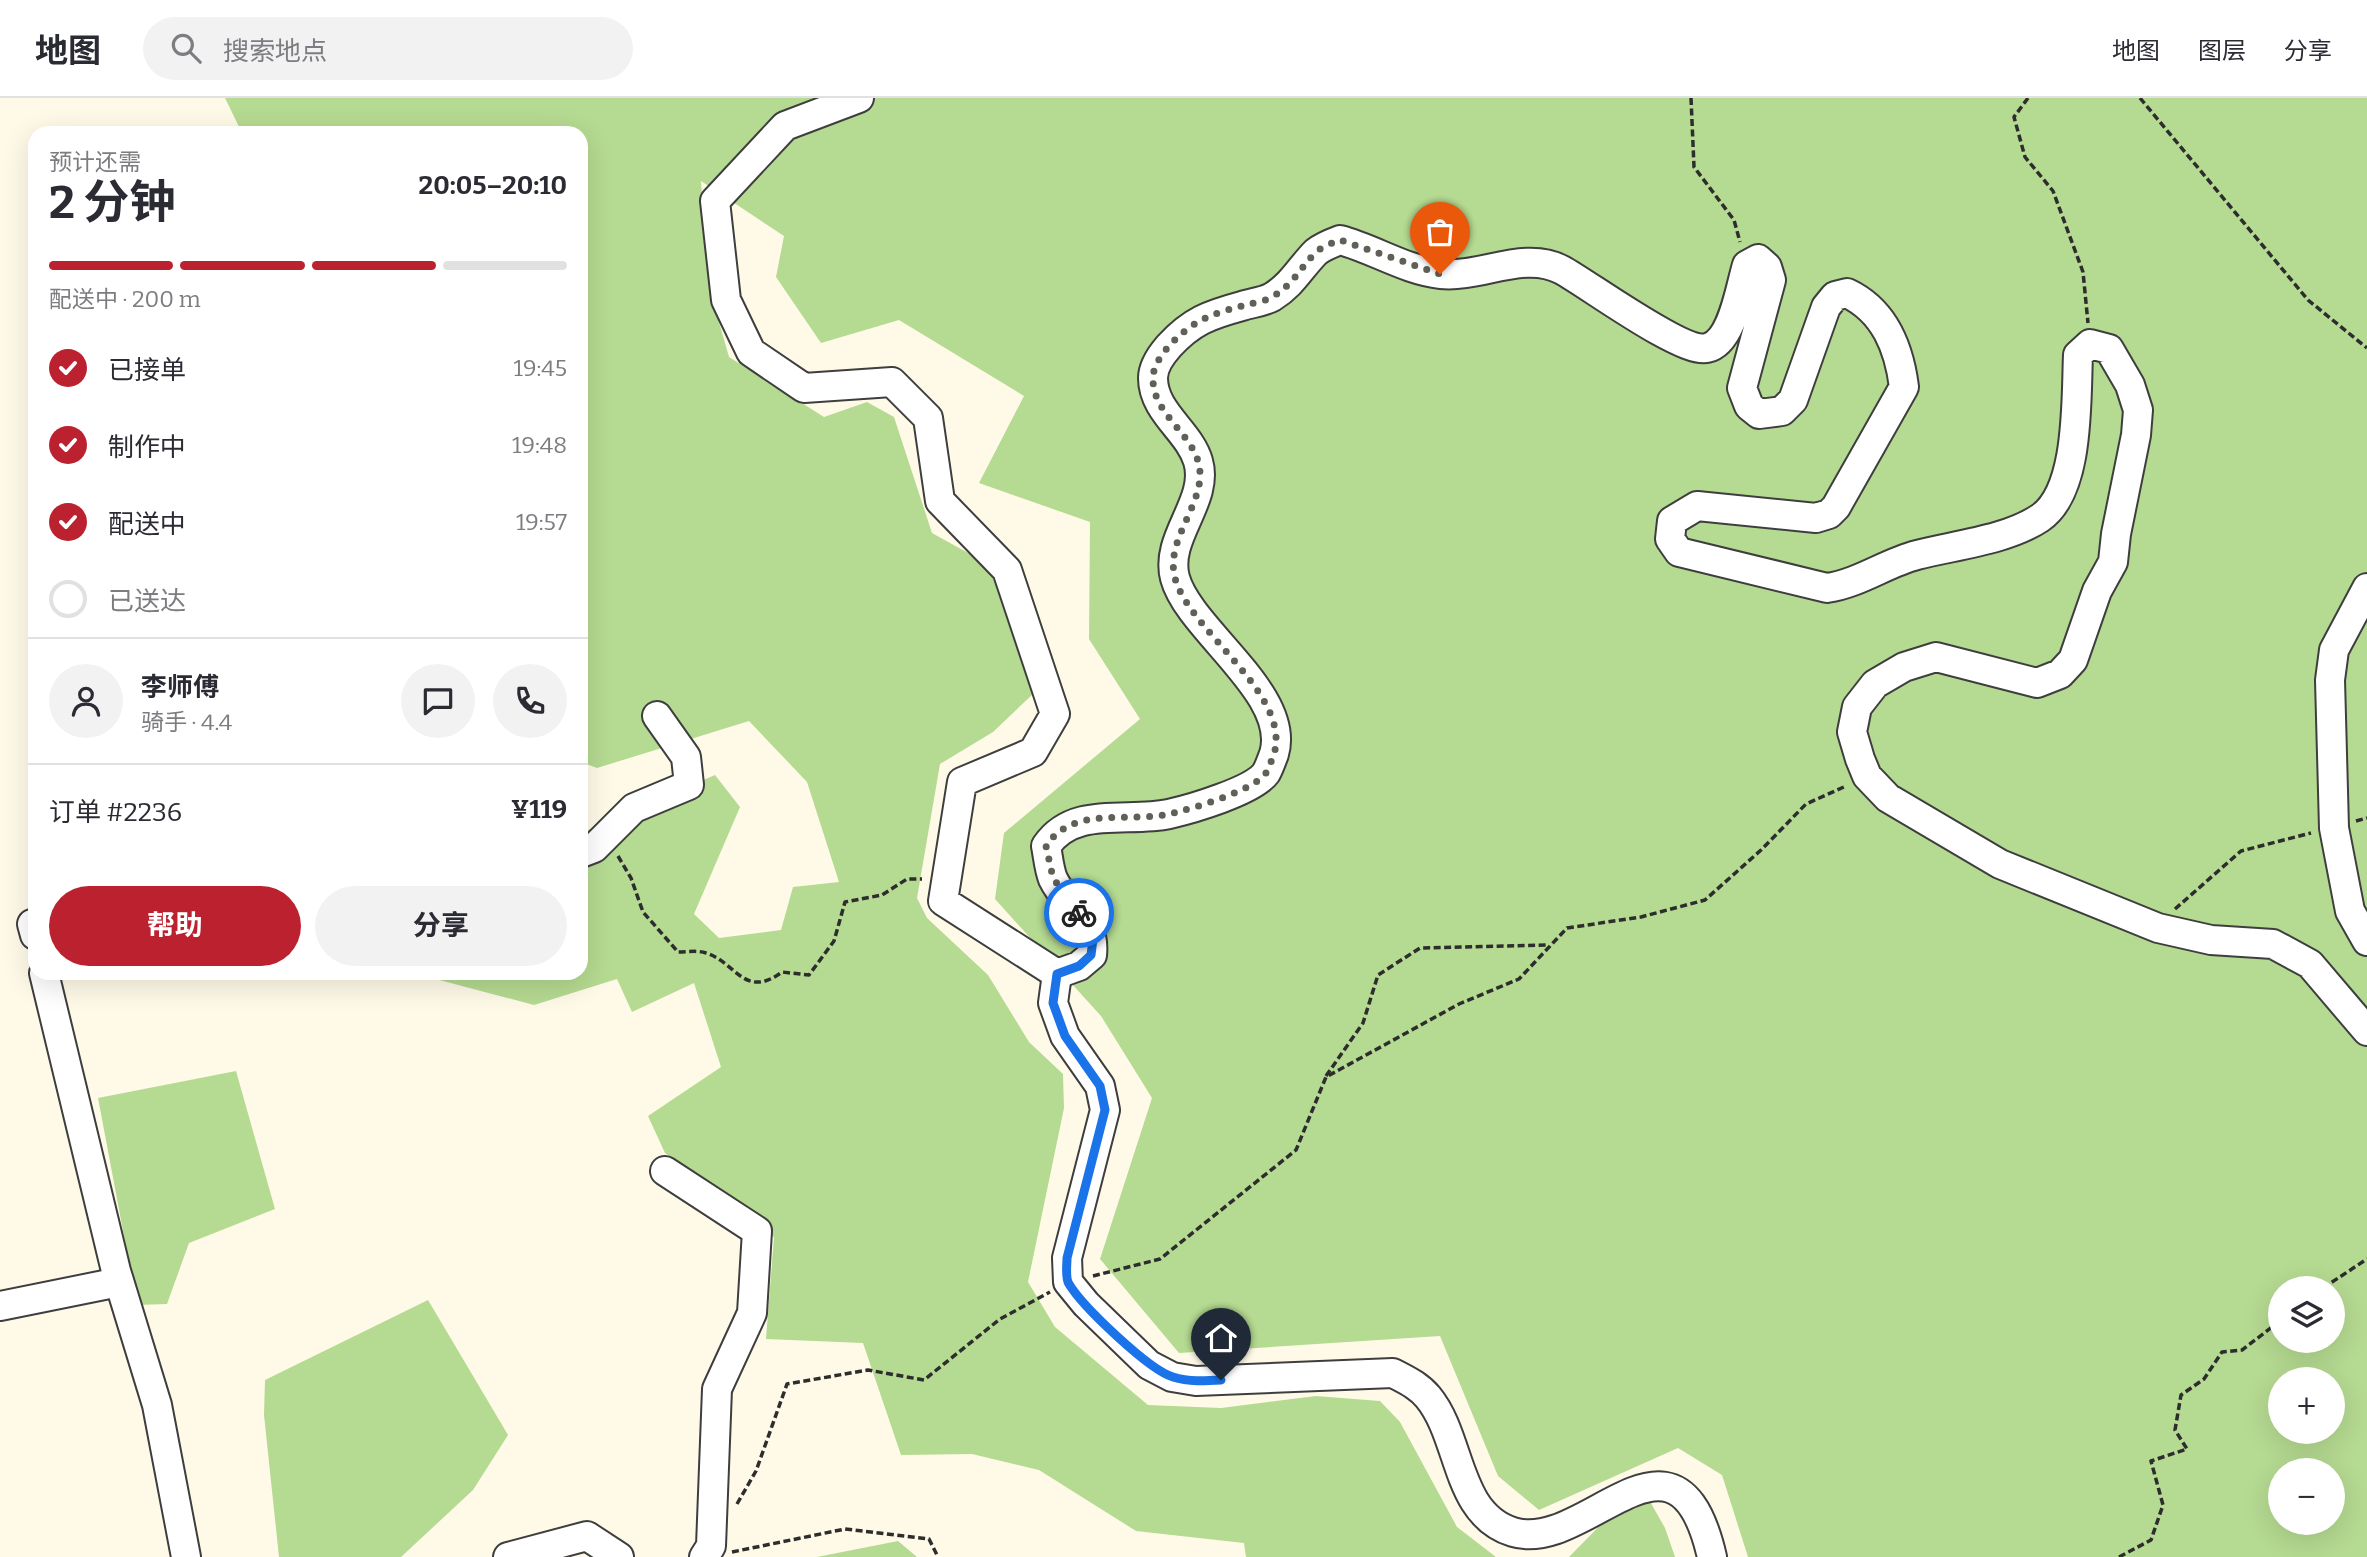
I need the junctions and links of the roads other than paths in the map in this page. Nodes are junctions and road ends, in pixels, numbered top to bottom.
1 (859, 98) edge
2 (2367, 588) edge
3 (657, 716) dead end
4 (588, 850) edge
5 (2367, 941) edge
6 (1057, 974) junction
7 (46, 980) edge
8 (2367, 1031) edge
9 (665, 1171) dead end
10 (119, 1282) junction
11 (0, 1306) edge
12 (708, 1551) edge
13 (186, 1557) edge
14 (508, 1557) edge
15 (619, 1557) edge
16 (1712, 1557) edge

1 - 6 street
2 - 5 street
3 - 4 street
6 - 8 street
6 - 16 street
7 - 10 street
9 - 12 street
10 - 11 street
10 - 13 street
14 - 15 street

